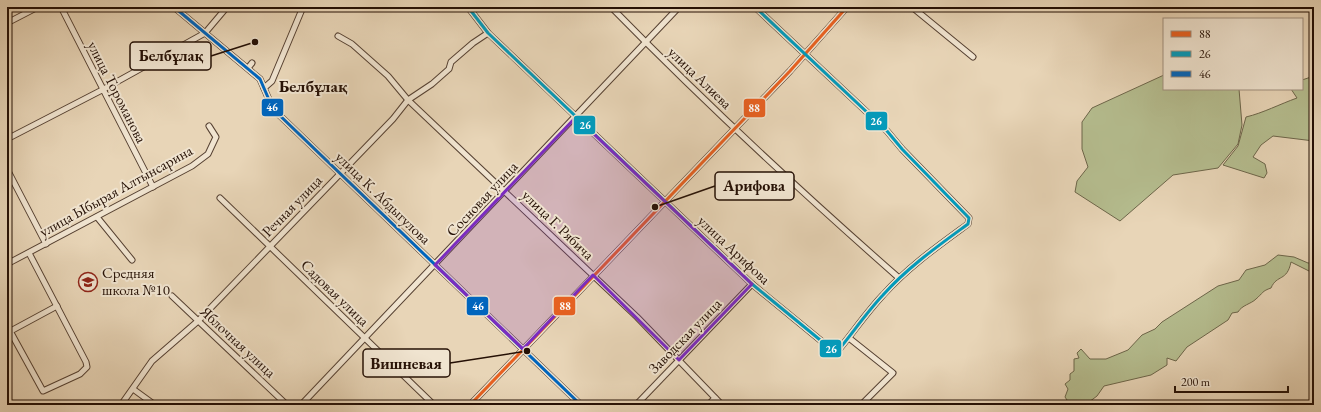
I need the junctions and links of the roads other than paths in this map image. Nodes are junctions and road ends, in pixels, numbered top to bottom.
1 (38, 7) edge
2 (61, 7) edge
3 (174, 7) edge
4 (227, 7) edge
5 (303, 7) edge
6 (468, 7) edge
7 (611, 7) edge
8 (679, 7) edge
9 (754, 7) edge
10 (847, 7) edge
11 (912, 7) edge
12 (7, 23) edge
13 (206, 33) junction
14 (488, 33) junction
15 (338, 36) dead end
16 (646, 43) junction
17 (804, 55) junction
18 (973, 57) dead end
19 (252, 63) dead end
20 (248, 68) junction
21 (264, 88) junction
22 (102, 90) junction
23 (408, 100) junction
24 (576, 117) junction
25 (208, 126) dead end
26 (735, 128) junction
27 (7, 139) edge
28 (7, 169) edge
29 (340, 174) junction
30 (153, 188) junction
31 (506, 191) junction
32 (220, 198) dead end
33 (663, 201) junction
34 (97, 217) junction
35 (46, 244) junction
36 (270, 247) junction
37 (29, 253) junction
38 (132, 260) dead end
39 (7, 264) edge
40 (435, 265) junction
41 (593, 276) junction
42 (899, 278) junction
43 (752, 284) junction
44 (172, 296) dead end
45 (57, 306) junction
46 (198, 321) junction
47 (9, 332) edge
48 (365, 338) junction
49 (849, 338) junction
50 (523, 349) junction
51 (679, 360) junction
52 (133, 389) junction
53 (715, 398) junction
54 (121, 405) edge
55 (155, 405) edge
56 (287, 405) edge
57 (301, 405) edge
58 (434, 405) edge
59 (470, 405) edge
60 (581, 405) edge
61 (636, 405) edge
62 (708, 405) edge
63 (722, 405) edge
64 (861, 405) edge

1 - 12 street
2 - 22 street, улица Тороманова
3 - 13 street, улица К. Абдыгулова
4 - 13 street
5 - 21 street
6 - 14 street, улица Арифова
7 - 16 street, улица Алиева
8 - 16 street, Сосновая улица
9 - 17 street
10 - 17 street
11 - 18 street
13 - 20 street, улица К. Абдыгулова
13 - 22 street
14 - 23 street, Речная улица
14 - 24 street, улица Арифова
15 - 23 street, улица Г. Рябича
16 - 24 street, Сосновая улица
16 - 26 street, улица Алиева
17 - 26 street
17 - 42 street
19 - 20 street
20 - 21 street, улица К. Абдыгулова
21 - 29 street, улица К. Абдыгулова
22 - 27 street
22 - 30 street, улица Тороманова
23 - 29 street, Речная улица
23 - 31 street, улица Г. Рябича
24 - 31 street, Сосновая улица
24 - 33 street, улица Арифова
25 - 30 street, улица Ыбырая Алтынсарина
26 - 33 street
26 - 42 street, улица Алиева
28 - 35 street
29 - 36 street, Речная улица
29 - 40 street, улица К. Абдыгулова
30 - 34 street, улица Ыбырая Алтынсарина
31 - 40 street, Сосновая улица
31 - 41 street, улица Г. Рябича
32 - 36 street, Садовая улица
33 - 41 street
33 - 43 street, улица Арифова
34 - 35 street, улица Ыбырая Алтынсарина
34 - 38 street
35 - 37 street, улица Ыбырая Алтынсарина
36 - 46 street, Речная улица
36 - 48 street, Садовая улица
37 - 39 street, улица Ыбырая Алтынсарина
37 - 45 street
40 - 48 street, Сосновая улица
40 - 50 street, улица К. Абдыгулова
41 - 50 street
41 - 51 street, улица Г. Рябича
42 - 49 street
43 - 49 street, улица Арифова
43 - 51 street, Заводская улица
44 - 46 street, Яблочная улица
45 - 47 street
45 - 47 street
46 - 52 street, Речная улица
46 - 56 street, Яблочная улица
48 - 57 street, Сосновая улица
48 - 58 street, Садовая улица
49 - 64 street
50 - 59 street
50 - 60 street, улица К. Абдыгулова
51 - 53 street, улица Г. Рябича
51 - 61 street, Заводская улица
52 - 54 street, Речная улица
52 - 55 street
53 - 62 street
53 - 63 street, улица Г. Рябича

